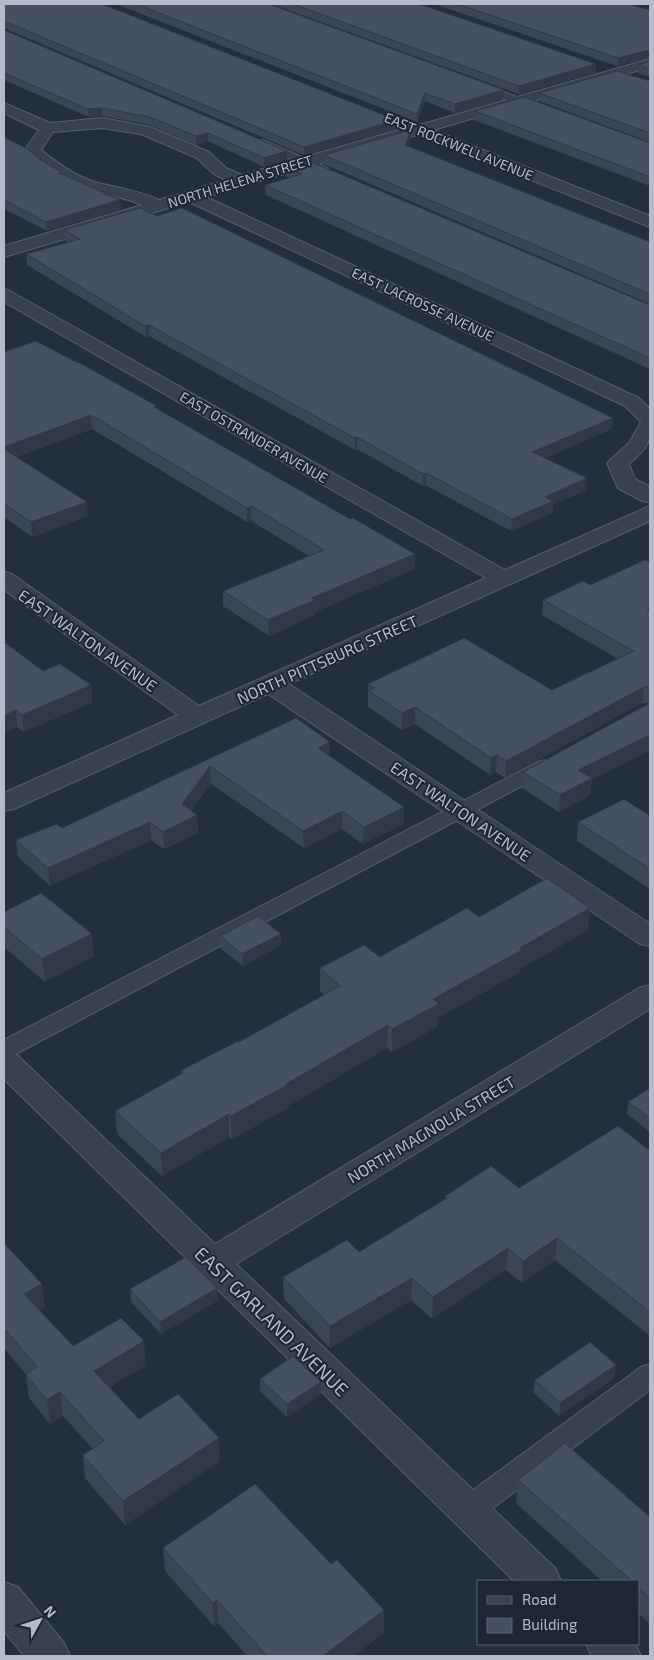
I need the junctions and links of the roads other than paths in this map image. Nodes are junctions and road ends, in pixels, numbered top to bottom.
1 (590, 64) edge
2 (650, 64) edge
3 (618, 73) junction
4 (642, 81) edge
5 (473, 84) edge
6 (519, 101) junction
7 (4, 107) edge
8 (548, 111) edge
9 (399, 122) dead end
10 (48, 128) junction
11 (418, 130) junction
12 (250, 138) edge
13 (305, 162) junction
14 (332, 174) edge
15 (240, 181) junction
16 (191, 196) junction
17 (158, 206) junction
18 (650, 222) edge
19 (4, 252) edge
20 (4, 295) edge
21 (650, 422) edge
22 (650, 496) edge
23 (650, 513) edge
24 (4, 579) edge
25 (504, 579) junction
26 (271, 684) junction
27 (197, 717) junction
28 (565, 756) edge
29 (4, 803) edge
30 (462, 811) junction
31 (650, 937) edge
32 (650, 995) edge
33 (4, 1050) edge
34 (4, 1061) edge
35 (212, 1262) junction
36 (650, 1375) edge
37 (467, 1511) junction
38 (540, 1580) edge
39 (4, 1600) edge
40 (608, 1645) edge
41 (50, 1656) edge
42 (620, 1656) edge

1 - 3 street
2 - 3 street, NORTH HELENA STREET
3 - 4 street
3 - 6 street, NORTH HELENA STREET
5 - 6 lane
6 - 8 lane
6 - 11 street, NORTH HELENA STREET
7 - 10 street
9 - 11 street, EAST ROCKWELL AVENUE
10 - 15 street
10 - 17 street
11 - 13 street, NORTH HELENA STREET
11 - 18 street, EAST ROCKWELL AVENUE
12 - 13 lane
13 - 14 lane
13 - 15 street, NORTH HELENA STREET
15 - 16 street, NORTH HELENA STREET
16 - 17 street, NORTH HELENA STREET
16 - 21 street, EAST LACROSSE AVENUE
17 - 19 street, NORTH HELENA STREET
20 - 25 street, EAST OSTRANDER AVENUE
21 - 22 street, EAST LACROSSE AVENUE
23 - 25 street, NORTH PITTSBURG STREET
24 - 27 street, EAST WALTON AVENUE
25 - 26 street, NORTH PITTSBURG STREET
26 - 27 street, NORTH PITTSBURG STREET
26 - 30 street, EAST WALTON AVENUE
27 - 29 street, NORTH PITTSBURG STREET
28 - 30 lane
30 - 31 street, EAST WALTON AVENUE
30 - 33 lane
32 - 35 street, NORTH MAGNOLIA STREET
34 - 35 street, EAST GARLAND AVENUE
35 - 37 street, EAST GARLAND AVENUE
36 - 37 lane
37 - 38 street, EAST GARLAND AVENUE
39 - 41 street
40 - 42 street

